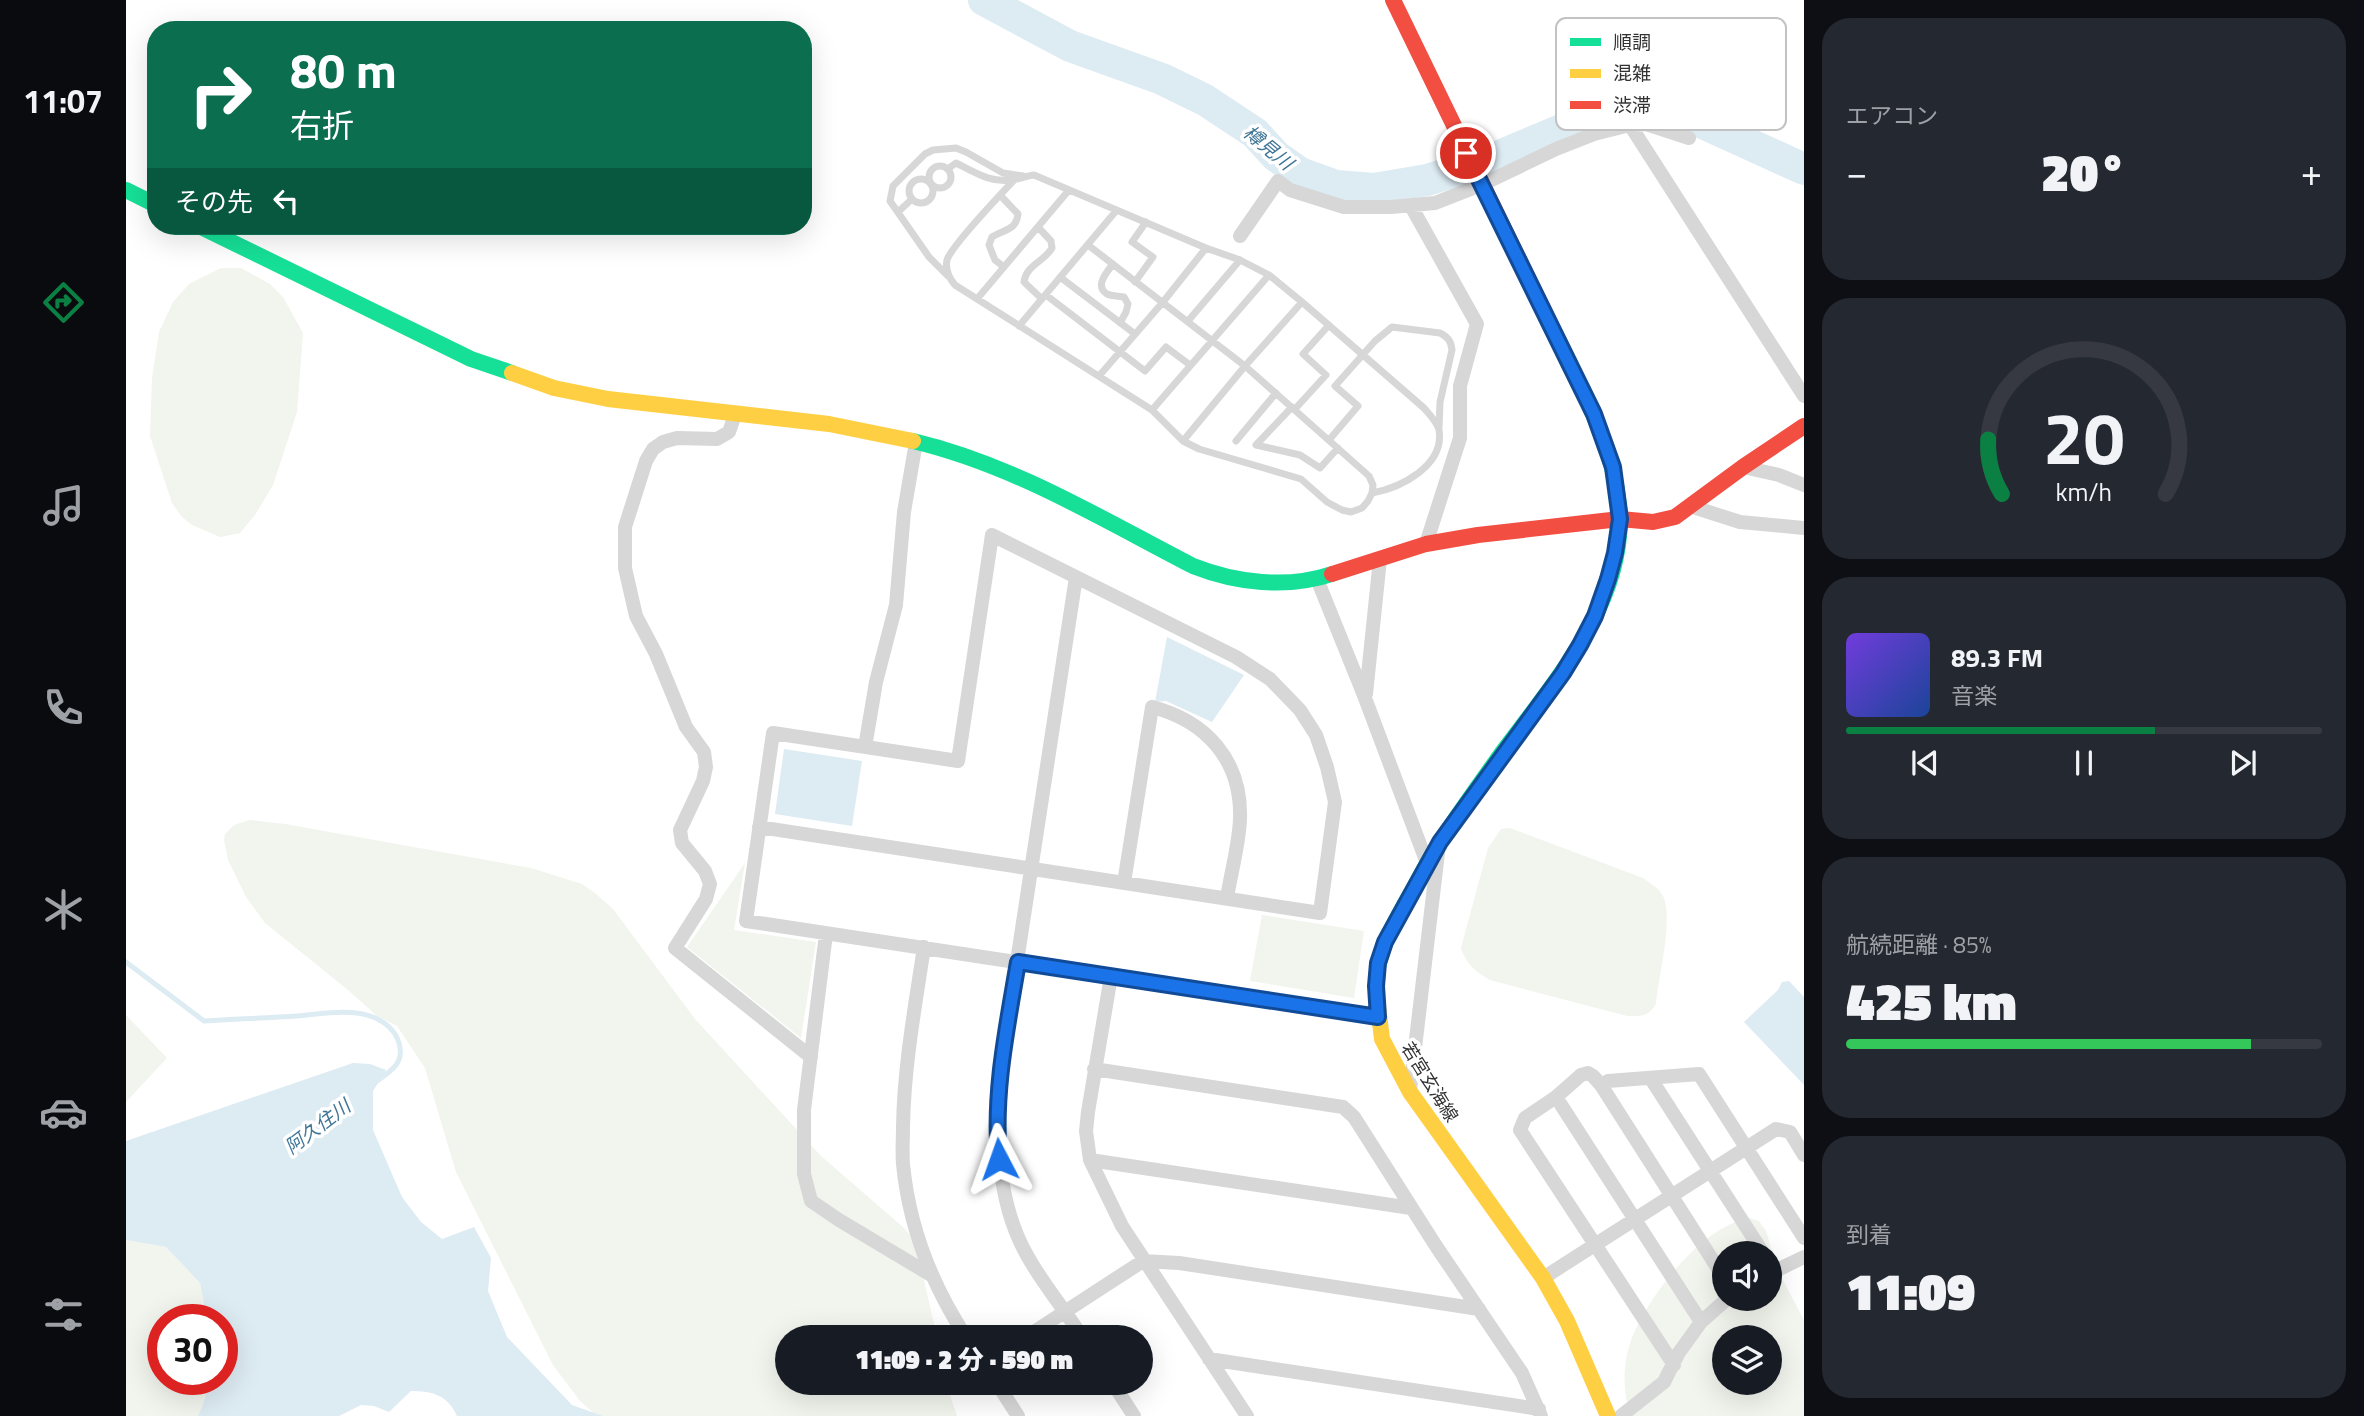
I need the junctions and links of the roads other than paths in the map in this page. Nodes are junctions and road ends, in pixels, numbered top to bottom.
1 (1393, 0) edge
2 (1610, 130) edge
3 (1633, 130) edge
4 (1664, 130) edge
5 (1689, 138) dead end
6 (949, 169) junction
7 (1023, 176) junction
8 (1014, 180) junction
9 (1480, 182) junction
10 (931, 184) junction
11 (126, 190) edge
12 (1069, 190) junction
13 (1000, 195) junction
14 (912, 199) junction
15 (147, 200) edge
16 (1411, 205) junction
17 (1116, 211) junction
18 (898, 212) junction
19 (1146, 222) junction
20 (1038, 227) junction
21 (217, 235) edge
22 (1240, 236) dead end
23 (1087, 246) junction
24 (1206, 248) junction
25 (1240, 260) junction
26 (1113, 264) junction
27 (1004, 267) junction
28 (1269, 275) junction
29 (949, 277) junction
30 (1060, 277) junction
31 (1135, 282) junction
32 (1044, 297) junction
33 (977, 299) junction
34 (1163, 302) junction
35 (1303, 302) junction
36 (1188, 321) junction
37 (1120, 323) junction
38 (1329, 325) junction
39 (1019, 326) junction
40 (1135, 334) junction
41 (1213, 340) junction
42 (1120, 351) junction
43 (1362, 354) junction
44 (1190, 365) junction
45 (1245, 366) junction
46 (1099, 376) junction
47 (1276, 393) junction
48 (1804, 396) edge
49 (1293, 408) junction
50 (1152, 410) junction
51 (735, 415) junction
52 (1804, 426) edge
53 (1439, 428) junction
54 (1329, 440) junction
55 (1183, 441) junction
56 (1236, 441) dead end
57 (916, 442) junction
58 (1437, 447) junction
59 (1338, 448) junction
60 (1455, 454) junction
61 (1743, 467) junction
62 (1804, 485) edge
63 (1373, 493) junction
64 (1690, 506) junction
65 (1620, 519) junction
66 (1804, 528) edge
67 (1426, 544) junction
68 (1380, 559) junction
69 (1076, 577) junction
70 (1317, 579) junction
71 (1365, 698) junction
72 (865, 747) junction
73 (759, 827) junction
74 (1440, 842) junction
75 (1427, 863) junction
76 (1031, 868) junction
77 (1124, 883) junction
78 (1227, 898) junction
79 (826, 934) junction
80 (925, 947) junction
81 (1018, 962) junction
82 (1111, 976) junction
83 (1378, 1017) junction
84 (811, 1057) junction
85 (1094, 1069) junction
86 (1651, 1079) junction
87 (1601, 1085) junction
88 (1410, 1093) junction
89 (1556, 1097) junction
90 (1746, 1148) junction
91 (1804, 1155) edge
92 (1090, 1160) junction
93 (1710, 1171) junction
94 (1672, 1195) junction
95 (1411, 1209) junction
96 (1635, 1219) junction
97 (1804, 1238) edge
98 (1755, 1241) edge
99 (1595, 1244) junction
100 (1804, 1257) edge
101 (1712, 1259) edge
102 (1143, 1261) junction
103 (1782, 1265) edge
104 (931, 1275) junction
105 (1543, 1278) junction
106 (1479, 1309) junction
107 (1065, 1311) junction
108 (1713, 1311) edge
109 (1701, 1322) junction
110 (959, 1325) edge
111 (1044, 1325) edge
112 (1074, 1325) edge
113 (1209, 1359) junction
114 (1674, 1365) junction
115 (1004, 1395) edge
116 (1121, 1395) edge
117 (1540, 1412) edge
118 (1018, 1416) edge
119 (1135, 1416) edge
120 (1247, 1416) edge
121 (1608, 1416) edge
122 (1621, 1416) edge

1 - 9 street, 若宮玄海線
2 - 9 street
3 - 48 street
4 - 5 street
6 - 8 lane
6 - 10 lane
6 - 10 lane
7 - 8 lane
7 - 12 lane
7 - 18 lane
8 - 13 lane
9 - 16 street
9 - 65 street, 若宮玄海線
10 - 14 lane
10 - 14 lane
11 - 15 street
12 - 17 lane
12 - 20 lane
13 - 27 lane
13 - 29 lane
14 - 18 lane
16 - 22 street
16 - 60 street
17 - 19 lane
17 - 23 lane
18 - 29 lane
19 - 24 lane
19 - 31 lane
20 - 27 lane
20 - 32 lane
21 - 51 street
23 - 26 lane
23 - 30 lane
24 - 25 lane
24 - 34 lane
25 - 28 lane
25 - 36 lane
26 - 31 lane
26 - 37 lane
27 - 33 lane
28 - 35 lane
28 - 41 lane
29 - 33 lane
30 - 32 lane
30 - 37 lane
31 - 34 lane
32 - 39 lane
32 - 42 lane
33 - 39 lane
34 - 36 lane
34 - 40 lane
35 - 38 lane
35 - 45 lane
36 - 41 lane
37 - 40 lane
38 - 43 lane
38 - 49 lane
39 - 46 lane
40 - 42 lane
41 - 44 lane
41 - 45 lane
42 - 44 lane
42 - 46 lane
43 - 53 lane
43 - 53 lane
43 - 54 lane
44 - 50 lane
45 - 47 lane
45 - 55 lane
46 - 50 lane
47 - 49 lane
47 - 56 lane
49 - 54 lane
49 - 59 lane
50 - 55 lane
51 - 57 street
51 - 84 street
52 - 61 street
53 - 58 lane
54 - 59 lane
55 - 63 lane
57 - 70 street
57 - 72 street
58 - 60 lane
58 - 63 lane
59 - 63 lane
60 - 67 street
61 - 62 street
61 - 64 street
64 - 65 street
64 - 66 street
65 - 67 street
65 - 74 street, 若宮玄海線
67 - 68 street
68 - 70 street
68 - 71 street
69 - 72 street
69 - 76 street
69 - 78 street
70 - 71 street
71 - 75 street
72 - 73 street
73 - 76 street
73 - 79 street
74 - 75 street, 若宮玄海線
74 - 88 street
75 - 83 street, 若宮玄海線
76 - 77 street
76 - 81 street
77 - 78 street
77 - 78 street
79 - 80 street
79 - 84 street
80 - 81 street
80 - 104 street
81 - 82 street
81 - 107 street
82 - 83 street
82 - 85 street
83 - 88 street, 若宮玄海線
84 - 104 street
85 - 92 street
85 - 95 street
86 - 87 street
86 - 90 street
86 - 93 street
87 - 89 street
87 - 94 street
88 - 105 street, 若宮玄海線
89 - 96 street
89 - 99 street
90 - 91 street
90 - 93 street
90 - 97 street
92 - 95 street
92 - 102 street
93 - 94 street
93 - 98 street
94 - 96 street
94 - 101 street
95 - 106 street
96 - 99 street
96 - 109 street
99 - 105 street
99 - 114 street
100 - 103 street
102 - 106 street
102 - 107 street
102 - 113 street
104 - 110 street
105 - 121 street, 若宮玄海線
106 - 117 street
107 - 111 street
107 - 112 street
108 - 109 street
109 - 114 street
113 - 117 street
113 - 120 street
114 - 122 street
115 - 118 street
116 - 119 street

